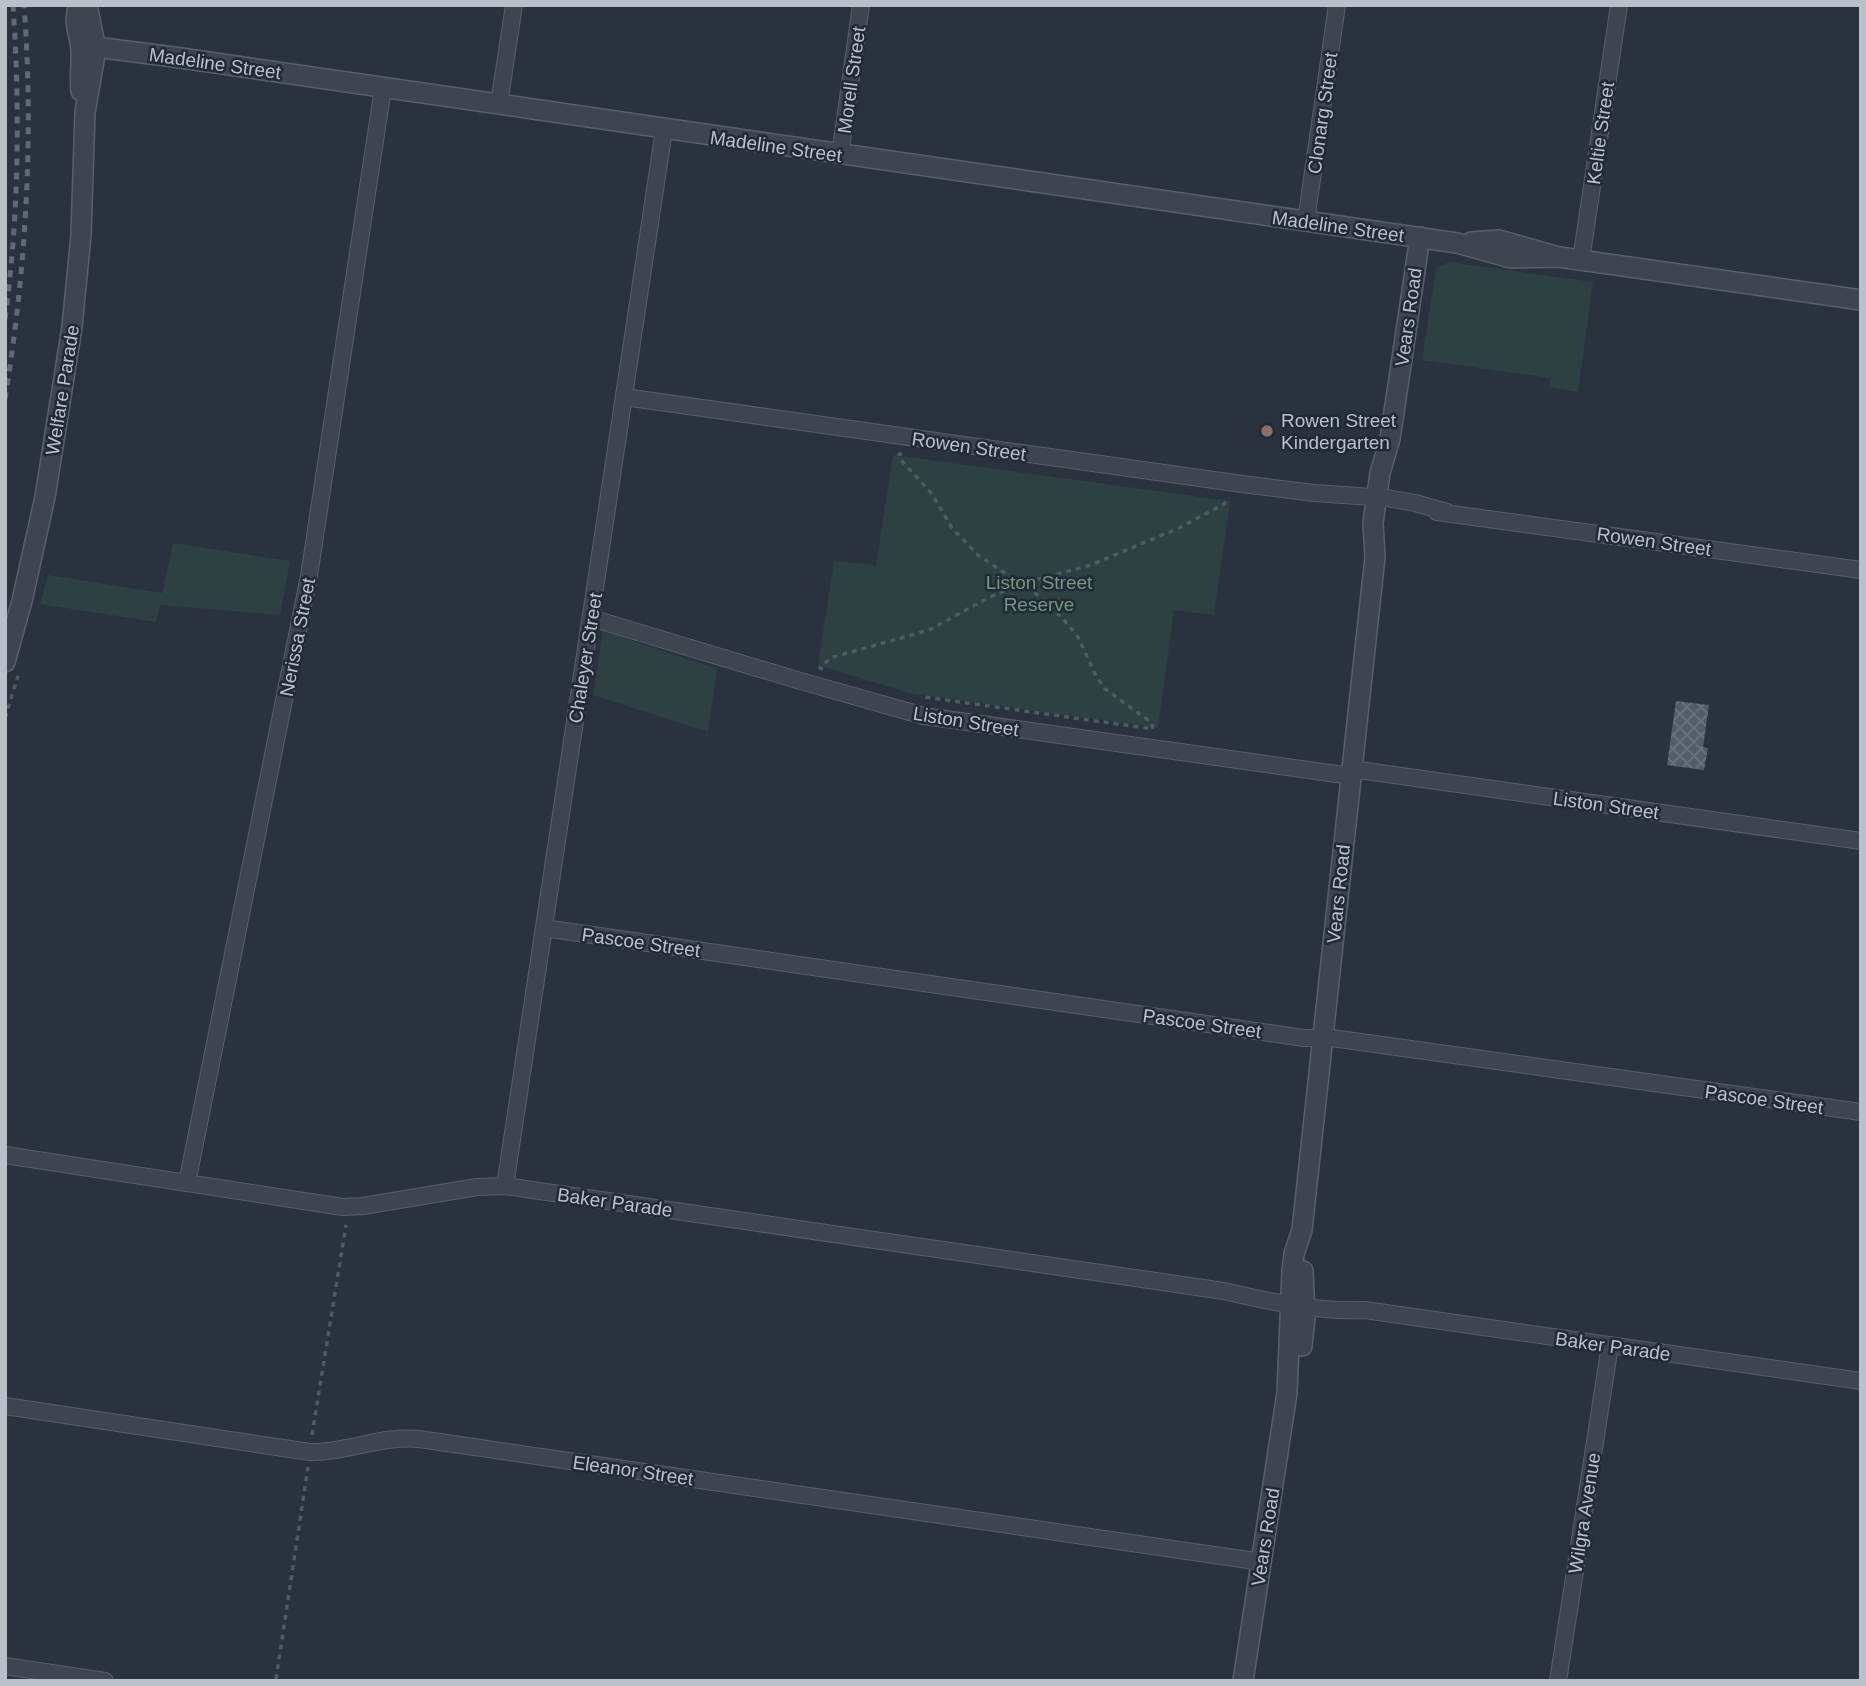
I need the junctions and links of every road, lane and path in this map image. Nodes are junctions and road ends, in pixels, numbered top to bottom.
1 (79, 5) edge
2 (87, 5) edge
3 (514, 5) edge
4 (861, 5) edge
5 (1337, 5) edge
6 (1619, 5) edge
7 (88, 49) junction
8 (383, 88) junction
9 (499, 104) junction
10 (664, 130) junction
11 (840, 155) junction
12 (1306, 221) junction
13 (1420, 237) junction
14 (1581, 260) junction
15 (1861, 300) edge
16 (624, 397) junction
17 (913, 456) dead end
18 (1215, 497) dead end
19 (1381, 503) junction
20 (1861, 570) edge
21 (1020, 584) junction
22 (591, 618) junction
23 (5, 662) edge
24 (833, 672) dead end
25 (922, 696) dead end
26 (1351, 773) junction
27 (1861, 841) edge
28 (544, 928) junction
29 (1322, 1038) junction
30 (1861, 1112) edge
31 (5, 1155) edge
32 (187, 1183) junction
33 (505, 1186) junction
34 (1298, 1301) junction
35 (1610, 1345) junction
36 (1861, 1381) edge
37 (5, 1406) edge
38 (1262, 1562) junction
39 (5, 1666) edge
40 (105, 1681) edge
41 (1243, 1681) edge
42 (1558, 1681) edge

1 - 7 street, Welfare Parade
2 - 7 street, Welfare Parade
3 - 9 street
4 - 11 street, Morell Street
5 - 12 street, Clonarg Street
6 - 14 street, Keltie Street
7 - 8 street, Madeline Street
7 - 23 street, Welfare Parade
8 - 9 street, Madeline Street
8 - 32 street, Nerissa Street
9 - 10 street, Madeline Street
10 - 11 street, Madeline Street
10 - 16 street, Chaleyer Street
11 - 12 street, Madeline Street
12 - 13 street, Madeline Street
13 - 14 street, Madeline Street
13 - 19 street, Vears Road
14 - 15 street, Madeline Street
16 - 19 street, Rowen Street
16 - 22 street, Chaleyer Street
17 - 21 path
18 - 21 path
19 - 20 street, Rowen Street
19 - 26 street, Vears Road
21 - 24 path
21 - 25 path
22 - 26 street, Liston Street
22 - 28 street, Chaleyer Street
26 - 27 street, Liston Street
26 - 29 street, Vears Road
28 - 29 street, Pascoe Street
28 - 33 street, Chaleyer Street
29 - 30 street, Pascoe Street
29 - 34 street, Vears Road
31 - 32 street, Baker Parade
32 - 33 street, Baker Parade
33 - 34 street, Baker Parade
34 - 35 street, Baker Parade
34 - 38 street, Vears Road
35 - 36 street, Baker Parade
35 - 42 street, Wilgra Avenue
37 - 38 street, Eleanor Street
38 - 41 street, Vears Road
39 - 40 street

